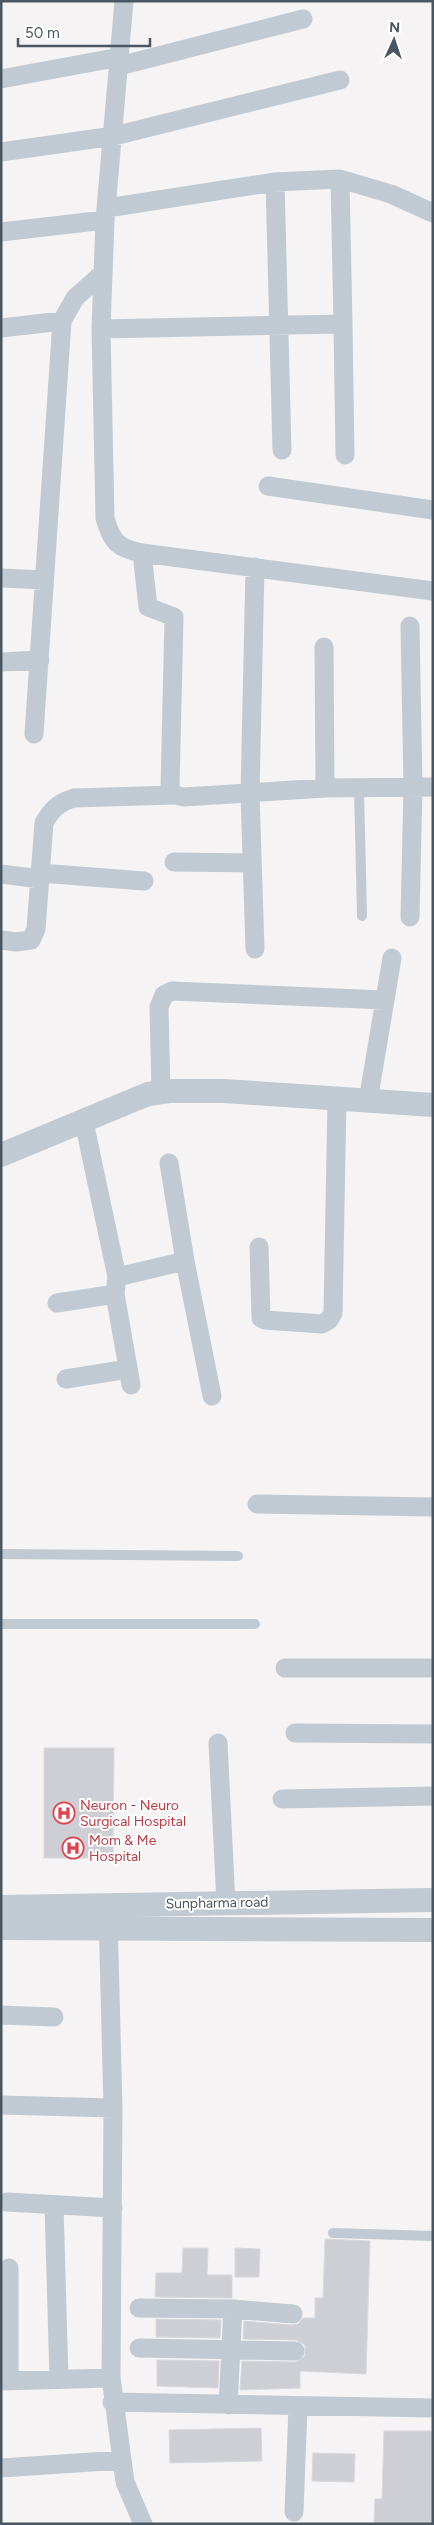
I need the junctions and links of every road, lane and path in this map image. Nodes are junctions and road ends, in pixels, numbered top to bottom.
1 (124, 1) edge
2 (303, 19) dead end
3 (119, 61) junction
4 (1, 79) edge
5 (340, 80) dead end
6 (114, 136) junction
7 (1, 152) edge
8 (340, 179) junction
9 (275, 182) junction
10 (433, 213) edge
11 (106, 214) junction
12 (1, 232) edge
13 (103, 272) junction
14 (62, 321) junction
15 (343, 324) junction
16 (279, 326) junction
17 (1, 328) edge
18 (101, 329) junction
19 (282, 450) dead end
20 (345, 455) dead end
21 (268, 486) dead end
22 (433, 510) edge
23 (142, 553) junction
24 (255, 567) junction
25 (1, 578) edge
26 (44, 580) junction
27 (433, 591) edge
28 (410, 626) dead end
29 (324, 647) dead end
30 (40, 660) junction
31 (1, 662) edge
32 (34, 734) dead end
33 (413, 787) junction
34 (433, 787) edge
35 (325, 788) junction
36 (359, 789) junction
37 (250, 794) junction
38 (174, 795) junction
39 (174, 862) dead end
40 (252, 863) junction
41 (1, 874) edge
42 (40, 876) junction
43 (144, 881) dead end
44 (362, 916) dead end
45 (410, 917) dead end
46 (1, 940) edge
47 (255, 949) dead end
48 (392, 958) dead end
49 (385, 1000) junction
50 (161, 1092) junction
51 (337, 1099) junction
52 (368, 1101) junction
53 (433, 1105) edge
54 (84, 1122) junction
55 (1, 1155) edge
56 (169, 1163) dead end
57 (259, 1247) dead end
58 (185, 1261) junction
59 (116, 1286) junction
60 (57, 1303) dead end
61 (66, 1379) dead end
62 (212, 1396) dead end
63 (257, 1504) dead end
64 (433, 1507) edge
65 (1, 1554) edge
66 (238, 1556) dead end
67 (1, 1624) edge
68 (255, 1624) dead end
69 (285, 1668) dead end
70 (433, 1668) edge
71 (294, 1733) dead end
72 (433, 1734) edge
73 (218, 1743) dead end
74 (433, 1796) edge
75 (282, 1799) dead end
76 (433, 1900) edge
77 (226, 1903) junction
78 (108, 1905) junction
79 (1, 1907) edge
80 (1, 1928) edge
81 (109, 1928) junction
82 (433, 1930) edge
83 (1, 2016) edge
84 (54, 2017) dead end
85 (1, 2105) edge
86 (114, 2108) junction
87 (7, 2202) dead end
88 (54, 2205) junction
89 (113, 2208) junction
90 (333, 2233) dead end
91 (433, 2236) edge
92 (9, 2268) dead end
93 (139, 2308) dead end
94 (233, 2309) junction
95 (293, 2314) dead end
96 (139, 2348) dead end
97 (230, 2351) junction
98 (295, 2351) dead end
99 (111, 2378) junction
100 (59, 2379) junction
101 (5, 2381) edge
102 (112, 2402) junction
103 (228, 2405) junction
104 (298, 2407) junction
105 (433, 2408) edge
106 (121, 2460) junction
107 (1, 2468) edge
108 (294, 2512) dead end
109 (143, 2524) edge

1 - 3 street
2 - 3 street
3 - 4 street
3 - 6 street
5 - 6 street
6 - 7 street
6 - 11 street
8 - 9 street
8 - 10 street
8 - 15 street
9 - 11 street
9 - 16 street
11 - 12 street
11 - 13 street
13 - 14 street
13 - 18 street
14 - 17 street
14 - 26 street
15 - 16 street
15 - 20 street
16 - 18 street
16 - 19 street
18 - 23 street
21 - 22 street
23 - 24 street
23 - 38 street
24 - 27 street
24 - 37 street
25 - 26 street
26 - 30 street
28 - 33 street
29 - 35 street
30 - 31 street
30 - 32 street
33 - 34 street
33 - 36 street
33 - 45 street
35 - 36 street
35 - 37 street
36 - 44 lane
37 - 38 street
37 - 40 street
38 - 42 street
39 - 40 street
40 - 47 street
41 - 42 street
42 - 43 street
42 - 46 street
48 - 49 street
49 - 50 street
49 - 52 street
50 - 51 street
50 - 54 street
51 - 52 street
51 - 57 street
52 - 53 street
54 - 55 street
54 - 59 street
56 - 58 street
58 - 59 street
58 - 62 street
59 - 60 street
59 - 61 street
63 - 64 street
65 - 66 lane
67 - 68 lane
69 - 70 street
71 - 72 street
73 - 77 street
74 - 75 street
76 - 77 street, Sunpharma road
77 - 78 street, Sunpharma road
78 - 79 street, Sunpharma road
78 - 81 street
80 - 81 street, Sunpharma road
81 - 82 street, Sunpharma road
81 - 86 street
83 - 84 street
85 - 86 street
86 - 89 street
87 - 88 street
88 - 89 street
88 - 100 street
89 - 99 street
90 - 91 lane
92 - 101 street
93 - 94 street
94 - 95 street
94 - 97 street
96 - 97 street
97 - 98 street
97 - 103 street
99 - 100 street
99 - 102 street
100 - 101 street
102 - 103 street
102 - 106 street
103 - 104 street
104 - 105 street
104 - 108 street
106 - 107 street
106 - 109 street

